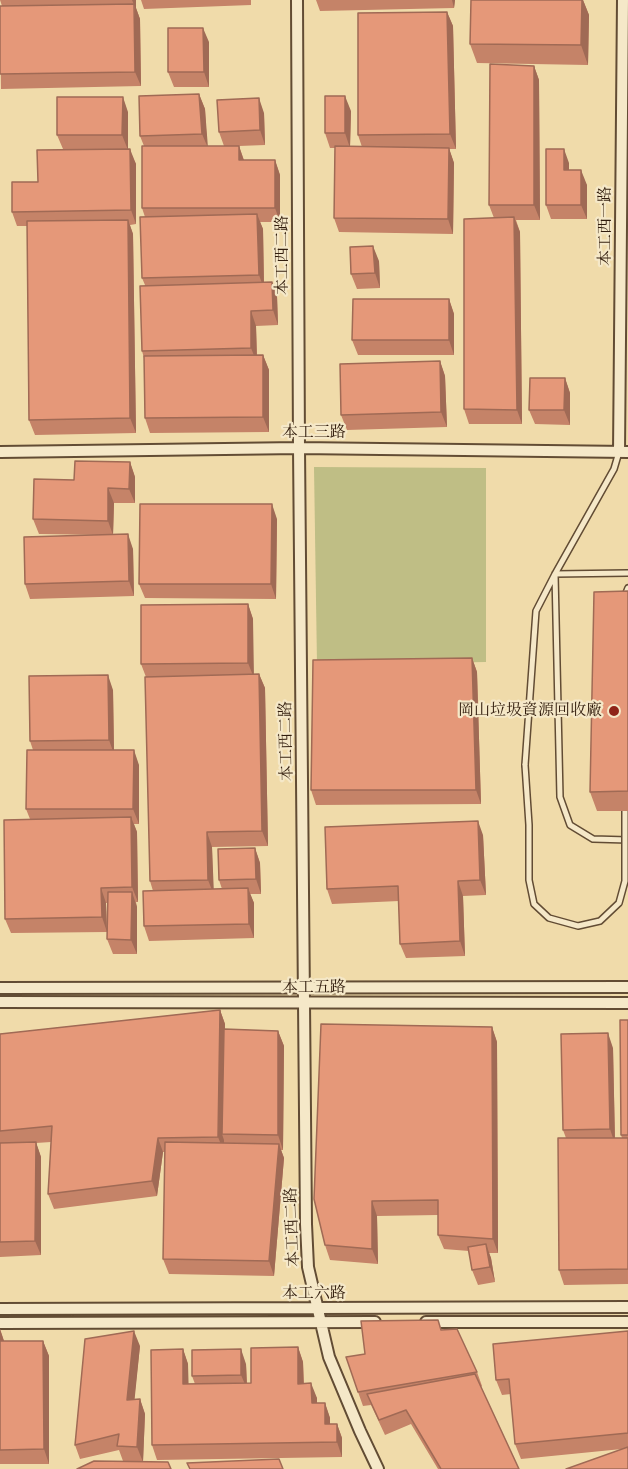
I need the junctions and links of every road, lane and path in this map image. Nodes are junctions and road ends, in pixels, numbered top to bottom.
1 (297, 0) edge
2 (623, 0) edge
3 (299, 448) junction
4 (0, 452) edge
5 (624, 452) edge
6 (628, 573) edge
7 (555, 574) junction
8 (628, 588) edge
9 (622, 603) edge
10 (625, 811) dead end
11 (628, 840) edge
12 (628, 987) edge
13 (0, 988) edge
14 (305, 988) junction
15 (0, 1002) edge
16 (305, 1003) junction
17 (628, 1003) edge
18 (628, 1307) edge
19 (319, 1309) junction
20 (0, 1310) edge
21 (380, 1322) edge
22 (416, 1322) edge
23 (628, 1322) edge
24 (0, 1323) edge
25 (321, 1323) junction
26 (378, 1469) edge

1 - 3 street, 本工西二路
2 - 5 street, 本工西一路
3 - 4 street, 本工三路
3 - 5 street, 本工三路
3 - 14 street, 本工西二路
5 - 7 lane
6 - 7 lane
7 - 10 lane, bridge
7 - 11 lane
8 - 9 lane
12 - 14 street, 本工五路
13 - 14 street, 本工五路
14 - 16 street, 本工西二路
15 - 16 street, 本工五路
16 - 17 street, 本工五路
16 - 19 street, 本工西二路
18 - 19 street, 本工六路
19 - 20 street, 本工六路
19 - 25 street, 本工西二路
21 - 25 street, 本工六路
22 - 23 street
24 - 25 street, 本工六路
25 - 26 street, 本工西二路

